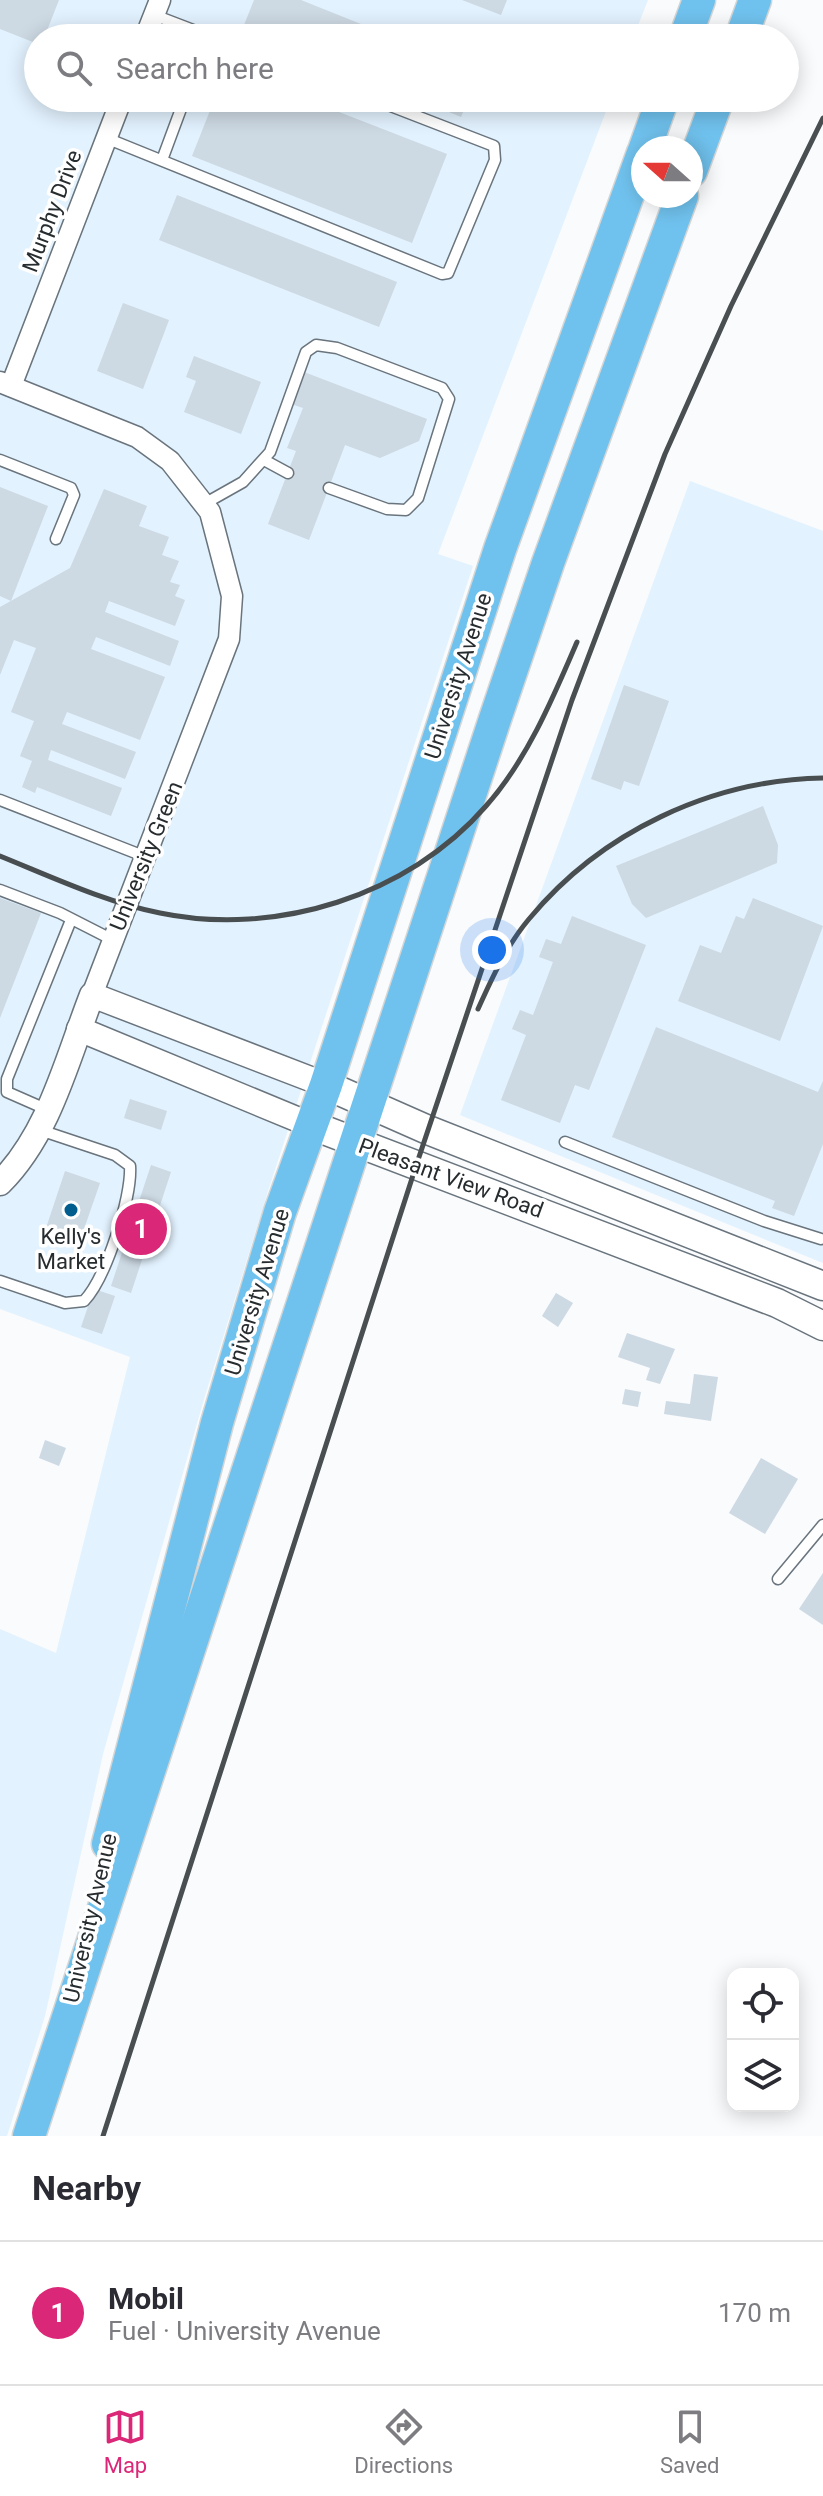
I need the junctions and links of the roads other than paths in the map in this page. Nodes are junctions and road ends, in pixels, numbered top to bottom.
1 (699, 0) edge
2 (755, 0) edge
3 (157, 8) edge
4 (186, 24) edge
5 (690, 24) edge
6 (746, 24) edge
7 (116, 112) edge
8 (180, 112) edge
9 (405, 112) edge
10 (658, 112) edge
11 (713, 112) edge
12 (649, 136) edge
13 (106, 138) junction
14 (703, 139) edge
15 (162, 160) junction
16 (631, 186) edge
17 (678, 208) edge
18 (5, 384) edge
19 (0, 460) edge
20 (264, 460) junction
21 (288, 473) dead end
22 (329, 488) dead end
23 (208, 509) junction
24 (56, 539) dead end
25 (0, 800) edge
26 (146, 857) junction
27 (0, 890) edge
28 (71, 920) junction
29 (113, 940) junction
30 (92, 995) junction
31 (79, 1029) junction
32 (326, 1085) junction
33 (371, 1105) junction
34 (44, 1120) junction
35 (311, 1125) junction
36 (565, 1142) dead end
37 (359, 1143) junction
38 (0, 1183) edge
39 (822, 1238) edge
40 (0, 1281) edge
41 (823, 1286) edge
42 (823, 1326) edge
43 (823, 1525) edge
44 (778, 1579) dead end
45 (64, 2026) junction
46 (29, 2136) edge

1 - 5 main road
2 - 6 main road
3 - 4 lane
7 - 13 street, Murphy Drive
8 - 15 lane
9 - 15 lane
10 - 12 main road, University Avenue
11 - 14 main road
13 - 15 lane
13 - 18 street, Murphy Drive
16 - 32 main road, University Avenue
17 - 33 main road, University Avenue
18 - 23 street
19 - 24 lane
20 - 21 lane
20 - 22 lane
20 - 23 lane
23 - 26 street, University Green
25 - 26 lane
26 - 29 street, University Green
27 - 28 lane
28 - 29 lane
28 - 34 lane
29 - 30 street, University Green
30 - 31 street, University Green
30 - 32 street, Pleasant View Road
31 - 34 street, University Green
31 - 35 street, Pleasant View Road
32 - 33 main road, Pleasant View Road
32 - 35 main road, University Avenue
33 - 37 main road, University Avenue
33 - 41 main road, Pleasant View Road
34 - 38 street, University Green
34 - 40 lane
35 - 37 main road, Pleasant View Road
35 - 45 main road, University Avenue
36 - 39 lane
37 - 42 main road, Pleasant View Road
37 - 45 main road, University Avenue
43 - 44 lane
45 - 46 main road

